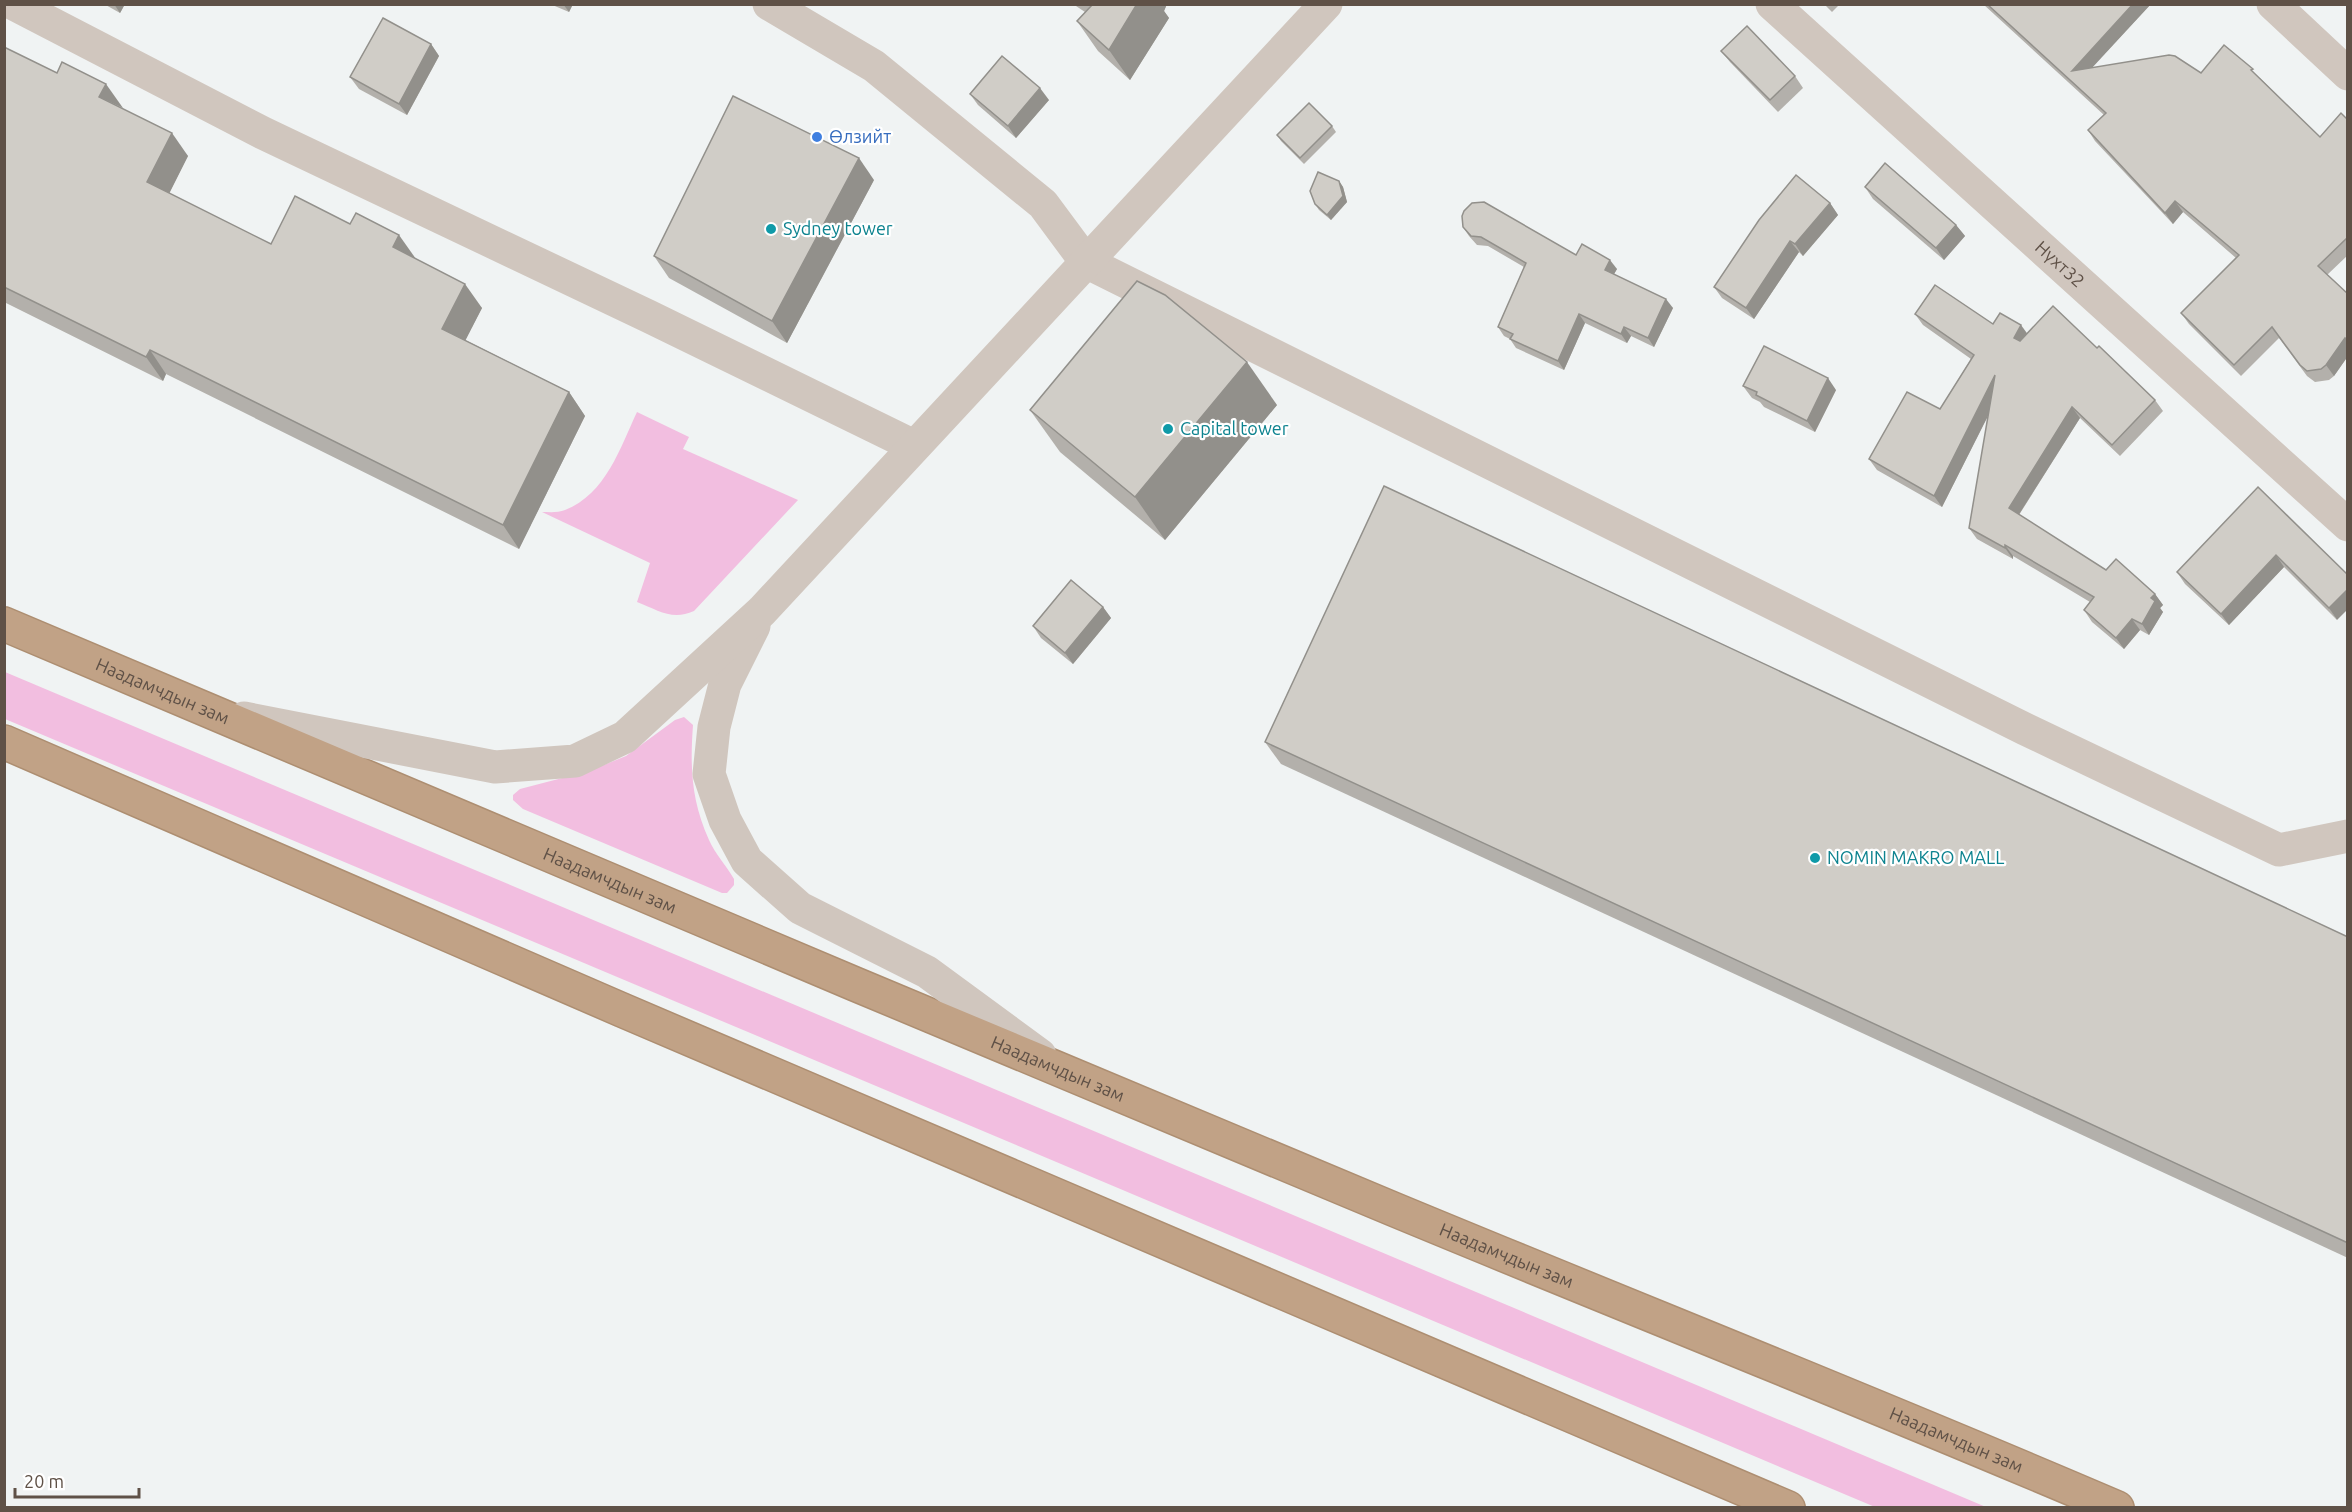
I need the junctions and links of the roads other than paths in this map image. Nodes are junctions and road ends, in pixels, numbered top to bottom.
1 (14, 4) edge
2 (770, 4) edge
3 (1326, 4) edge
4 (1772, 4) edge
5 (2273, 4) edge
6 (2348, 74) edge
7 (1086, 262) junction
8 (914, 446) junction
9 (2348, 525) edge
10 (762, 611) junction
11 (4, 624) edge
12 (213, 712) junction
13 (4, 742) edge
14 (2348, 836) edge
15 (1062, 1071) junction
16 (1788, 1508) edge
17 (2116, 1508) edge

1 - 8 street
2 - 7 street
3 - 7 street
4 - 9 street, Нүхт32
5 - 6 street
7 - 8 street
7 - 14 street
8 - 10 street
10 - 12 street
10 - 15 street
11 - 12 highway, Наадамчдын зам
12 - 15 highway, Наадамчдын зам
13 - 16 highway
15 - 17 highway, Наадамчдын зам

